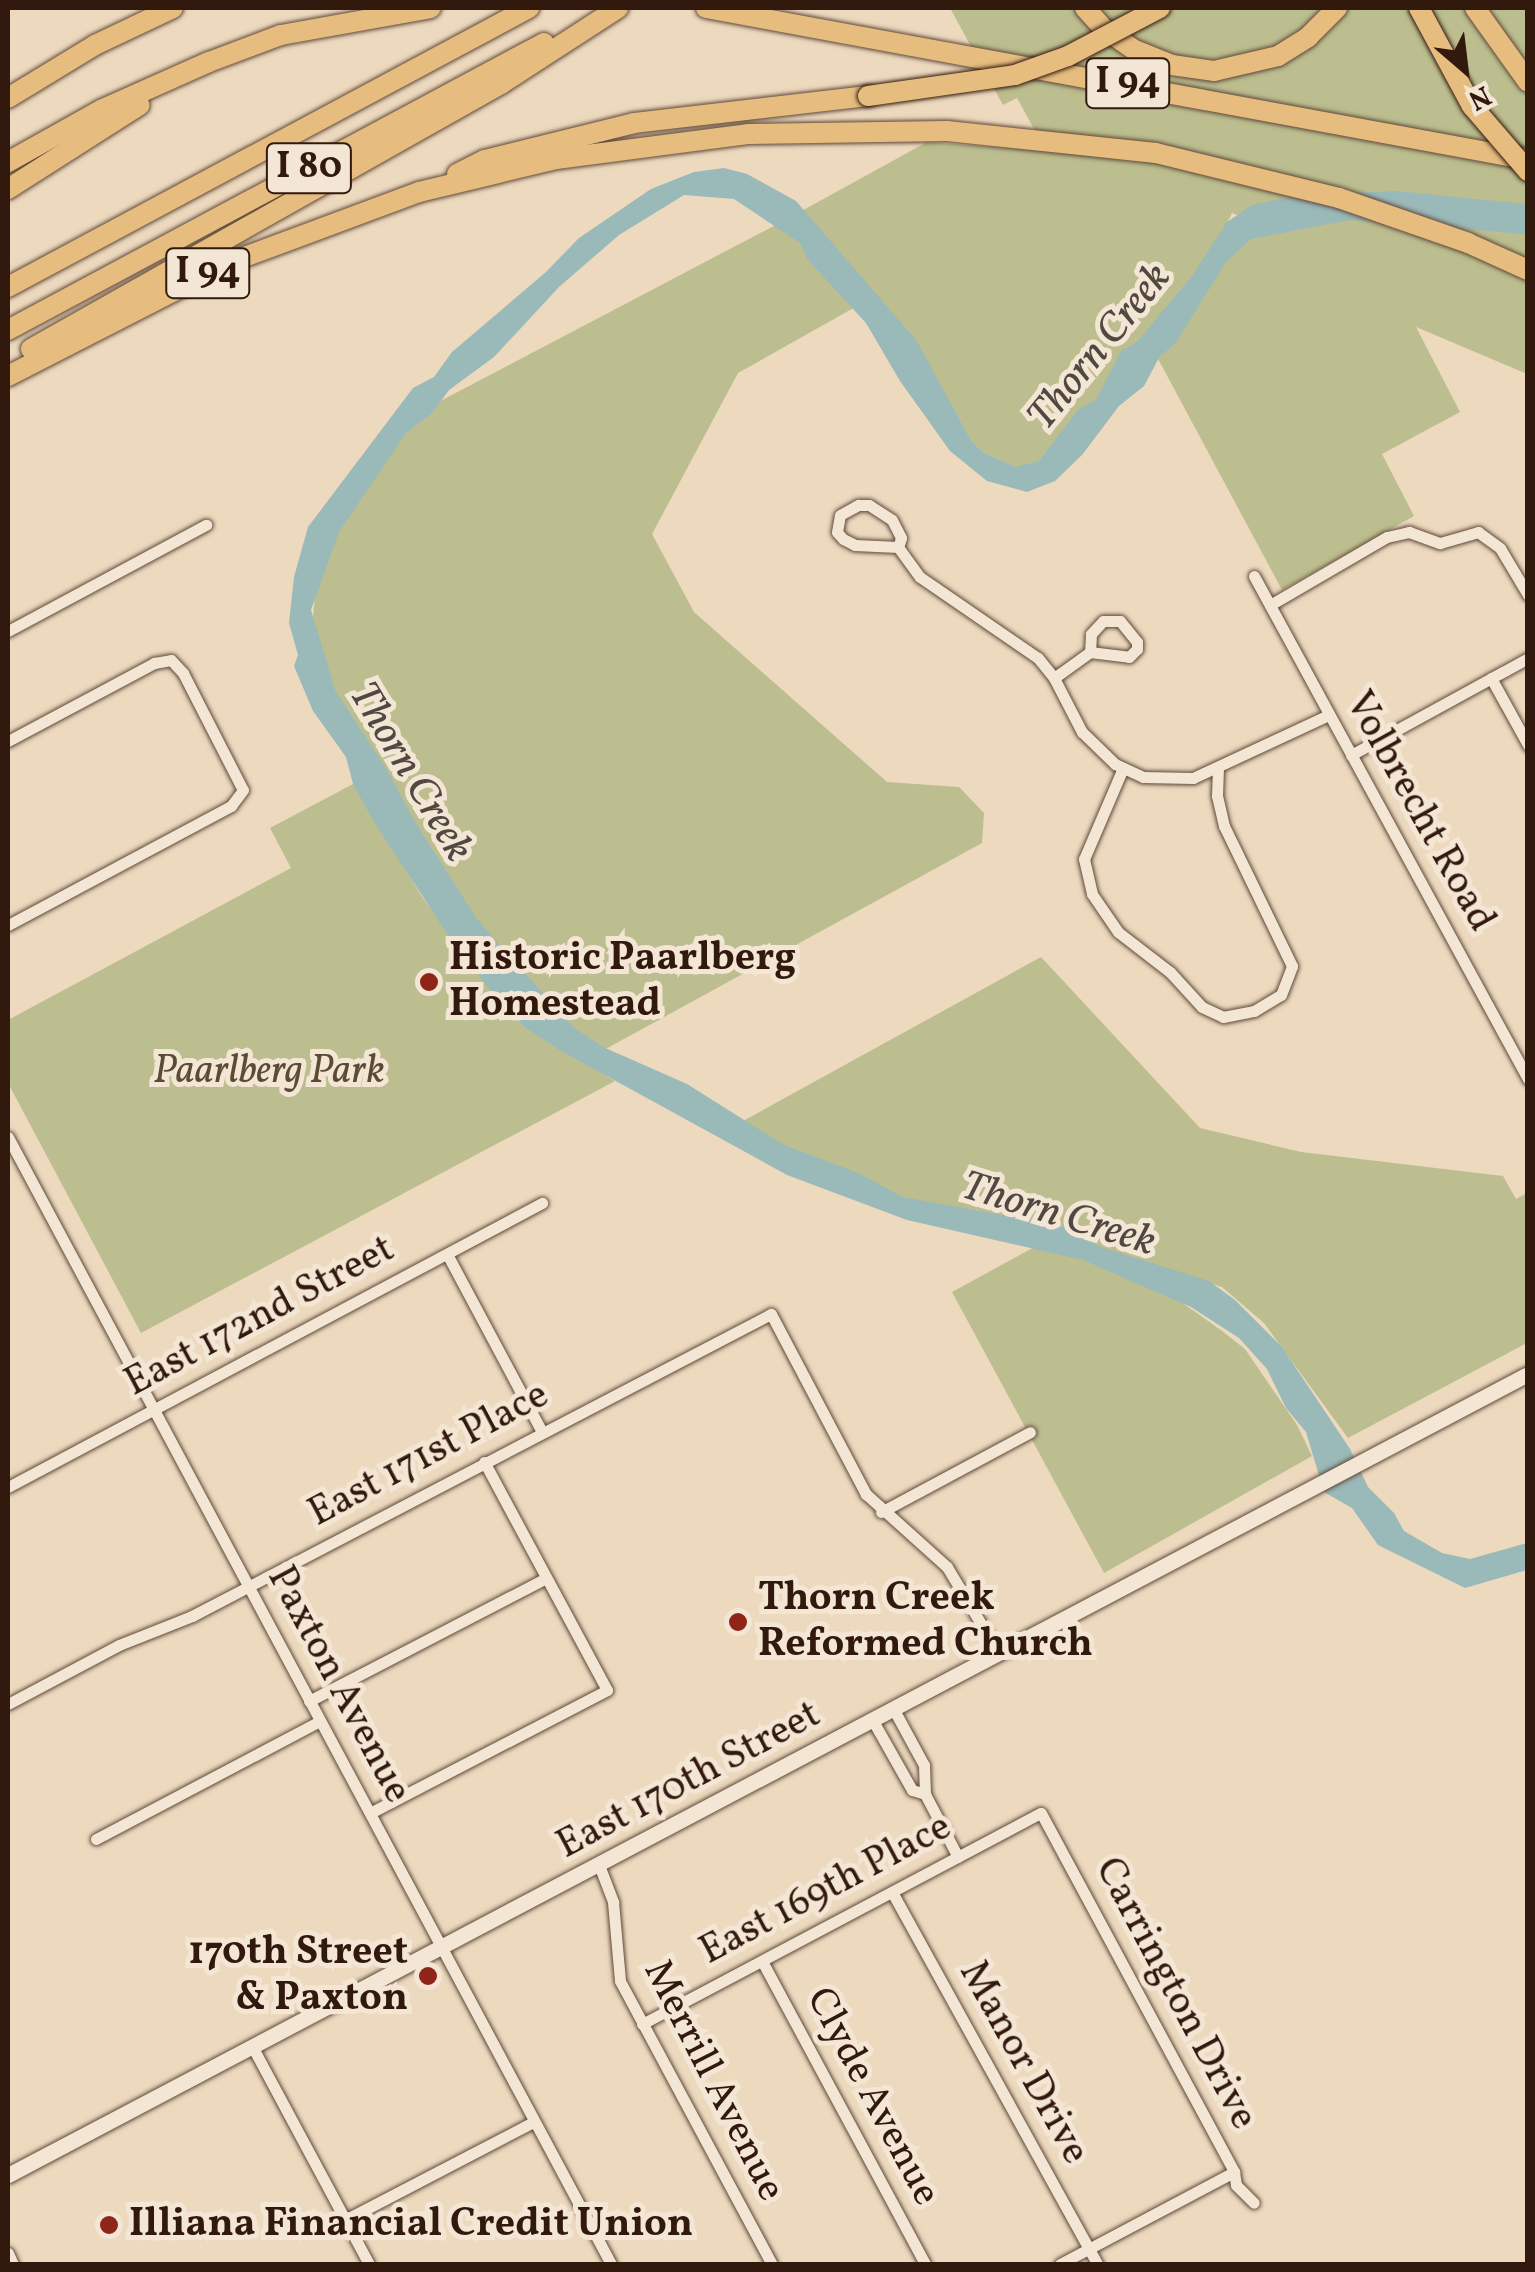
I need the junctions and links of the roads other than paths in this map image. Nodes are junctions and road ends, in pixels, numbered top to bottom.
1 (173, 8) edge
2 (431, 8) edge
3 (528, 8) edge
4 (610, 8) edge
5 (618, 8) edge
6 (1085, 8) edge
7 (1160, 8) edge
8 (1336, 8) edge
9 (1419, 8) edge
10 (1475, 8) edge
11 (717, 9) edge
12 (346, 24) junction
13 (1528, 82) edge
14 (8, 98) edge
15 (1528, 160) edge
16 (8, 162) edge
17 (1528, 171) edge
18 (8, 189) edge
19 (419, 192) junction
20 (1528, 270) edge
21 (8, 287) edge
22 (8, 330) edge
23 (8, 363) edge
24 (8, 376) edge
25 (206, 525) dead end
26 (898, 547) junction
27 (1254, 576) dead end
28 (1528, 594) edge
29 (1270, 604) junction
30 (8, 630) edge
31 (1090, 652) dead end
32 (1528, 658) edge
33 (1054, 678) junction
34 (1491, 678) junction
35 (1329, 716) junction
36 (8, 740) edge
37 (1528, 745) edge
38 (1351, 756) junction
39 (1123, 768) junction
40 (1218, 769) junction
41 (8, 925) edge
42 (1528, 1079) edge
43 (8, 1138) edge
44 (542, 1204) dead end
45 (447, 1254) junction
46 (1528, 1374) edge
47 (154, 1409) junction
48 (542, 1432) junction
49 (1030, 1432) dead end
50 (484, 1462) junction
51 (8, 1487) edge
52 (881, 1512) junction
53 (546, 1578) junction
54 (248, 1587) junction
55 (999, 1654) junction
56 (309, 1702) junction
57 (8, 1704) edge
58 (894, 1710) junction
59 (874, 1720) junction
60 (320, 1721) junction
61 (925, 1794) junction
62 (1041, 1813) joint
63 (370, 1814) junction
64 (96, 1839) dead end
65 (958, 1857) junction
66 (598, 1865) junction
67 (892, 1892) junction
68 (440, 1948) junction
69 (762, 1961) junction
70 (642, 2024) junction
71 (252, 2046) junction
72 (533, 2122) junction
73 (1234, 2172) junction
74 (8, 2175) edge
75 (1254, 2203) dead end
76 (345, 2220) junction
77 (1088, 2249) junction
78 (8, 2253) edge
79 (14, 2264) edge
80 (369, 2264) edge
81 (611, 2264) edge
82 (772, 2264) edge
83 (925, 2264) edge
84 (1060, 2264) edge
85 (1096, 2264) edge

1 - 14 highway
2 - 12 highway
3 - 21 highway, I 80
4 - 22 highway, I 80
5 - 23 highway
6 - 8 highway
7 - 19 highway, bridge
9 - 17 highway, bridge
10 - 13 highway
11 - 15 highway, I 94
12 - 16 highway
12 - 18 highway
19 - 20 highway, I 94
19 - 24 highway, I 94
25 - 30 street
26 - 26 street
26 - 33 street
27 - 29 street, Volbrecht Road
28 - 29 street
29 - 35 street, Volbrecht Road
31 - 33 street
32 - 34 street
33 - 39 street
34 - 37 street
34 - 38 street
35 - 38 street, Volbrecht Road
35 - 40 street
36 - 41 street
38 - 42 street, Volbrecht Road
39 - 40 street
39 - 40 street
43 - 47 street, Paxton Avenue
44 - 45 street, East 172nd Street
45 - 47 street, East 172nd Street
45 - 48 street
46 - 55 street, East 170th Street
47 - 51 street, East 172nd Street
47 - 54 street, Paxton Avenue
48 - 50 street, East 171st Place
48 - 52 street, East 171st Place
49 - 52 street
50 - 53 street
50 - 54 street, East 171st Place
52 - 55 street
53 - 56 street
53 - 63 street
54 - 56 street, Paxton Avenue
54 - 57 street, East 171st Place
55 - 58 street, East 170th Street
56 - 60 street, Paxton Avenue
58 - 59 street, East 170th Street
58 - 61 street
59 - 61 street
59 - 66 street, East 170th Street
60 - 63 street, Paxton Avenue
60 - 64 street
61 - 65 street
62 - 65 street, East 169th Place
62 - 73 street, Carrington Drive
63 - 68 street, Paxton Avenue
65 - 67 street, East 169th Place
66 - 68 street, East 170th Street
66 - 70 street, Merrill Avenue
67 - 69 street, East 169th Place
67 - 77 street, Manor Drive
68 - 71 street, East 170th Street
68 - 72 street, Paxton Avenue
69 - 70 street, East 169th Place
69 - 83 street, Clyde Avenue
70 - 82 street, Merrill Avenue
71 - 74 street, East 170th Street
71 - 76 street
72 - 76 street
72 - 81 street, Paxton Avenue
73 - 75 street, Carrington Drive
73 - 77 street
76 - 80 street
77 - 84 street
77 - 85 street, Manor Drive
78 - 79 street

